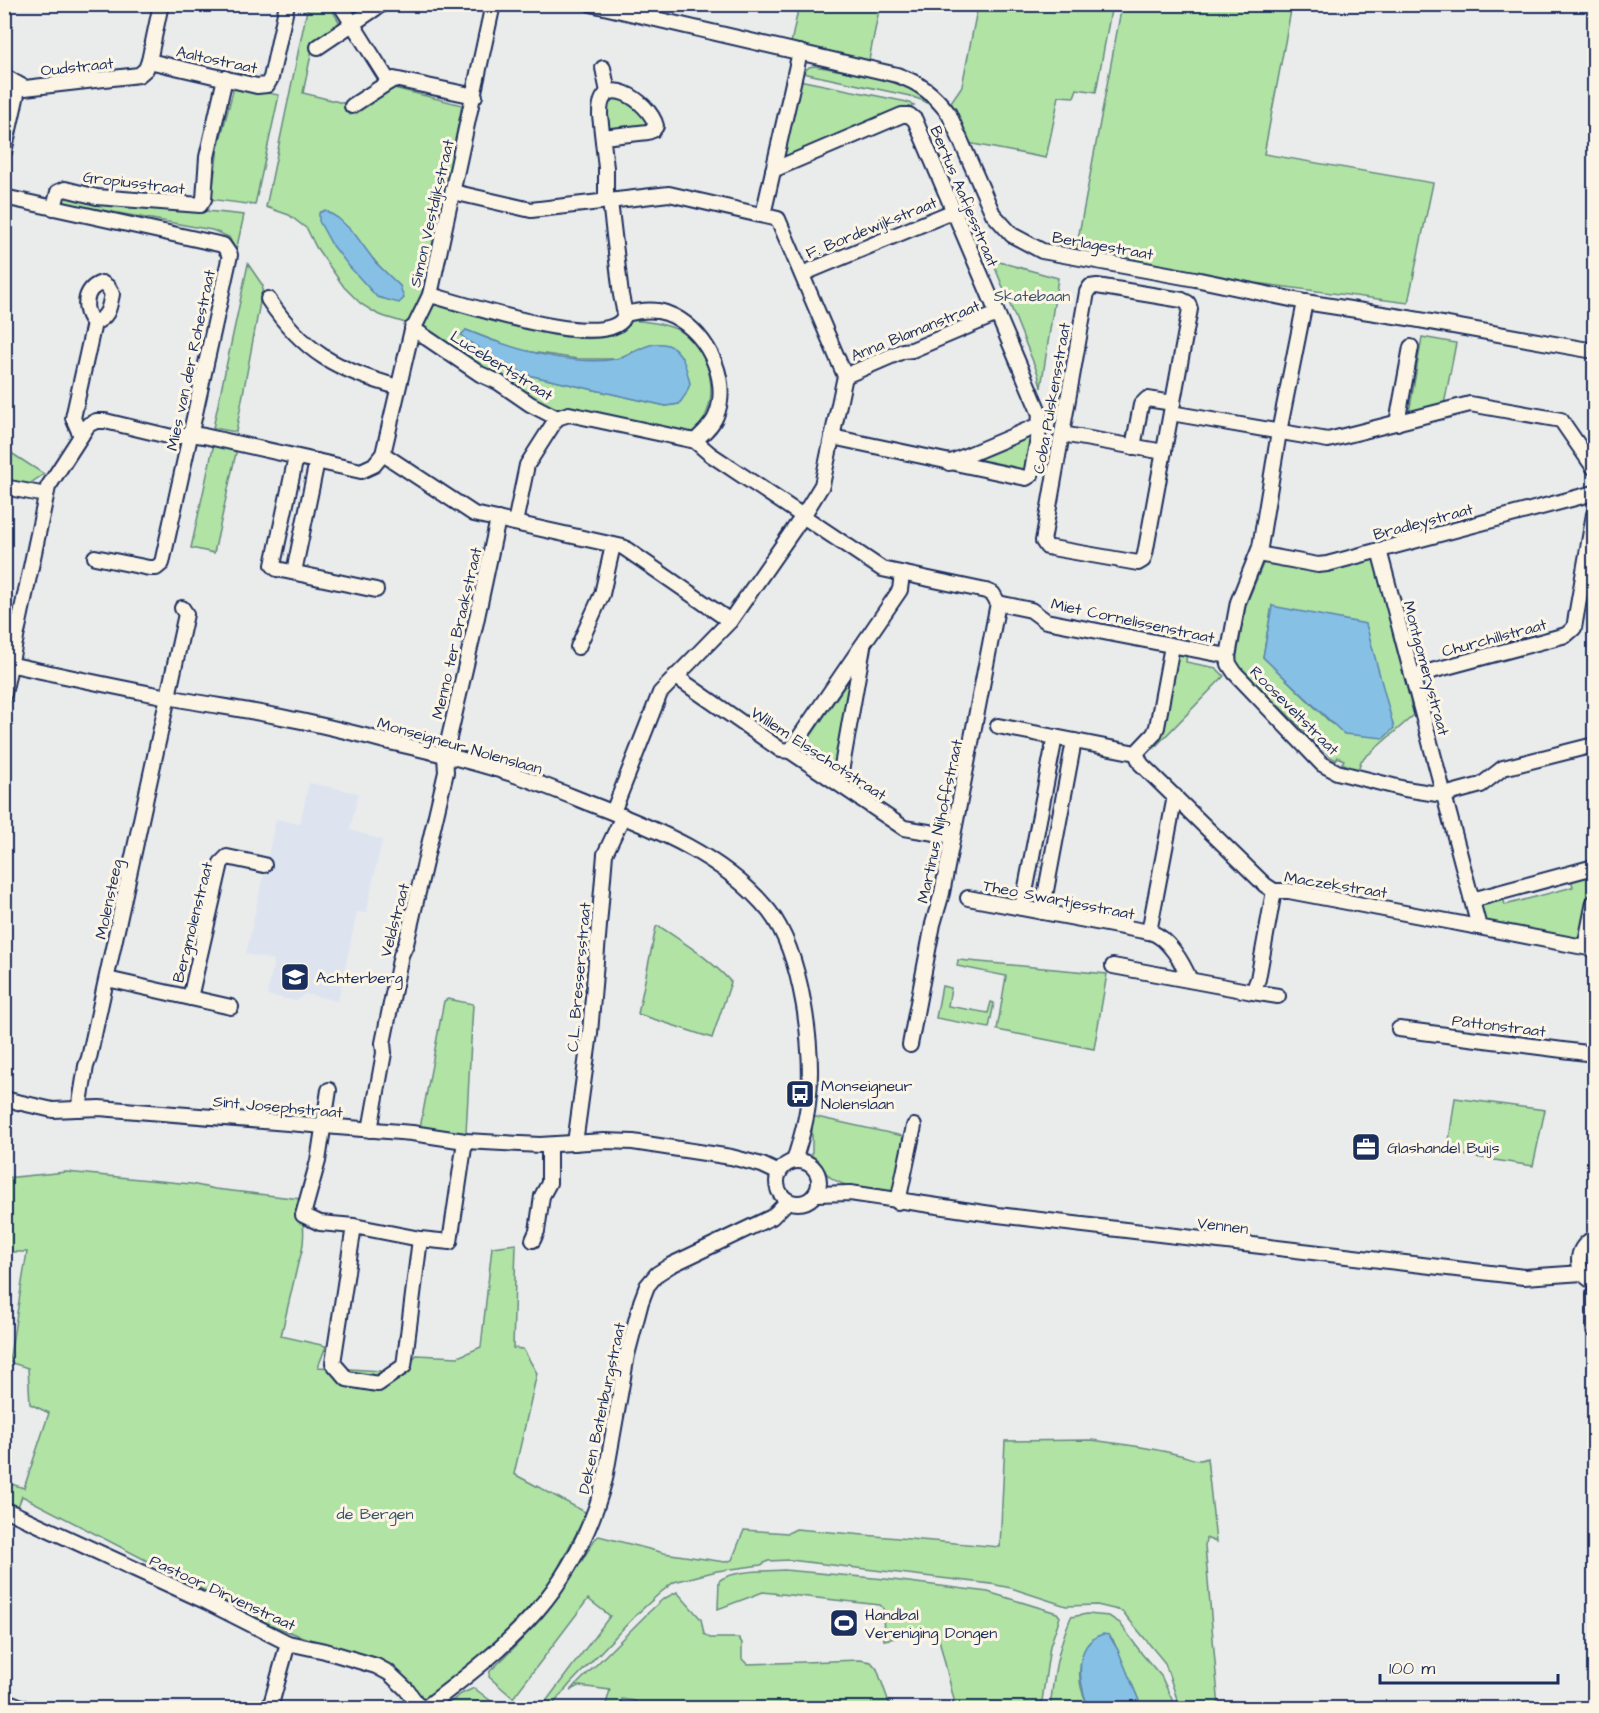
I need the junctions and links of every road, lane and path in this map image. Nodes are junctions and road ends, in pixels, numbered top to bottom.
1 (161, 4) edge
2 (287, 4) edge
3 (340, 4) edge
4 (382, 4) edge
5 (494, 4) edge
6 (591, 4) edge
7 (353, 24) junction
8 (318, 47) dead end
9 (800, 52) junction
10 (149, 61) junction
11 (603, 68) dead end
12 (4, 76) edge
13 (225, 78) junction
14 (389, 82) junction
15 (19, 85) junction
16 (608, 92) junction
17 (475, 96) junction
18 (352, 106) dead end
19 (603, 137) junction
20 (4, 152) edge
21 (773, 170) junction
22 (453, 192) junction
23 (4, 197) edge
24 (608, 201) junction
25 (54, 208) junction
26 (954, 211) junction
27 (763, 215) junction
28 (801, 274) junction
29 (430, 295) junction
30 (268, 299) dead end
31 (1305, 302) junction
32 (625, 314) junction
33 (997, 314) junction
34 (94, 323) dead end
35 (412, 328) junction
36 (1411, 347) dead end
37 (1594, 351) edge
38 (845, 376) junction
39 (398, 387) junction
40 (1172, 408) junction
41 (557, 418) junction
42 (1397, 423) junction
43 (1039, 425) junction
44 (1279, 432) junction
45 (1062, 434) junction
46 (81, 435) junction
47 (191, 435) junction
48 (832, 437) junction
49 (695, 441) junction
50 (1133, 447) junction
51 (1164, 452) junction
52 (383, 454) junction
53 (296, 456) junction
54 (317, 462) junction
55 (949, 463) junction
56 (1594, 468) edge
57 (4, 487) edge
58 (1594, 493) edge
59 (46, 495) junction
60 (1594, 514) edge
61 (803, 516) junction
62 (498, 519) junction
63 (514, 523) junction
64 (613, 544) junction
65 (1379, 550) junction
66 (1258, 554) junction
67 (95, 557) dead end
68 (294, 572) junction
69 (902, 574) junction
70 (376, 590) dead end
71 (998, 603) junction
72 (182, 608) dead end
73 (730, 621) junction
74 (10, 634) edge
75 (864, 643) junction
76 (1172, 646) junction
77 (578, 647) dead end
78 (1228, 656) junction
79 (7, 664) edge
80 (675, 676) junction
81 (1413, 676) junction
82 (4, 694) edge
83 (169, 697) junction
84 (998, 726) dead end
85 (1055, 737) junction
86 (1074, 741) junction
87 (1594, 745) edge
88 (790, 751) junction
89 (1136, 753) junction
90 (445, 755) junction
91 (839, 783) junction
92 (1444, 795) junction
93 (1175, 796) junction
94 (618, 814) junction
95 (953, 836) junction
96 (264, 865) dead end
97 (1594, 867) edge
98 (1274, 891) junction
99 (968, 898) dead end
100 (1472, 900) junction
101 (1594, 902) edge
102 (1022, 908) junction
103 (1042, 912) junction
104 (1479, 927) junction
105 (1149, 933) junction
106 (1590, 948) edge
107 (1113, 966) dead end
108 (107, 980) junction
109 (1190, 980) junction
110 (1253, 992) junction
111 (1278, 996) dead end
112 (190, 998) junction
113 (231, 1007) dead end
114 (1399, 1029) dead end
115 (910, 1045) dead end
116 (1594, 1054) edge
117 (329, 1090) dead end
118 (4, 1100) edge
119 (79, 1109) junction
120 (324, 1126) junction
121 (914, 1126) dead end
122 (370, 1130) junction
123 (803, 1132) junction
124 (465, 1141) junction
125 (575, 1143) junction
126 (549, 1144) junction
127 (794, 1161) junction
128 (808, 1163) junction
129 (779, 1173) junction
130 (819, 1178) junction
131 (815, 1194) junction
132 (850, 1194) junction
133 (788, 1201) junction
134 (898, 1202) junction
135 (354, 1226) junction
136 (1594, 1238) edge
137 (420, 1239) junction
138 (532, 1240) dead end
139 (1579, 1255) junction
140 (1583, 1273) junction
141 (1545, 1276) junction
142 (1594, 1283) edge
143 (1594, 1294) edge
144 (1594, 1330) edge
145 (4, 1509) edge
146 (288, 1642) junction
147 (4, 1700) edge
148 (24, 1708) edge
149 (270, 1708) edge
150 (420, 1708) edge
151 (425, 1708) edge

1 - 10 street
2 - 13 street, Aaltostraat
3 - 7 street
4 - 7 street
5 - 17 street, Simon Vestdijkstraat
6 - 9 street, Berlagestraat
7 - 8 street
7 - 14 street
9 - 21 street
9 - 31 street, Berlagestraat
10 - 13 street, Aaltostraat
10 - 15 street, Oudstraat
11 - 16 street
12 - 15 street, Oudstraat
13 - 25 street, Gropiusstraat
14 - 17 street
14 - 18 street
15 - 20 street
16 - 19 street
16 - 19 street
17 - 22 street, Simon Vestdijkstraat
19 - 24 street
21 - 26 street, Bertus Aafjesstraat
21 - 27 street
22 - 24 street
22 - 29 street, Simon Vestdijkstraat
23 - 25 street, Mies van der Rohestraat
24 - 27 street
24 - 32 street
25 - 47 street, Mies van der Rohestraat
26 - 28 street, F. Bordewijkstraat
26 - 33 street, Bertus Aafjesstraat
27 - 28 street
28 - 38 street
29 - 32 street
29 - 35 street, Simon Vestdijkstraat
30 - 39 street
31 - 37 street, Berlagestraat
31 - 44 street
32 - 49 street
33 - 38 street, Anna Blamanstraat
33 - 43 street, Bertus Aafjesstraat
34 - 46 street
35 - 39 street, Simon Vestdijkstraat
35 - 41 street, Lucebertstraat
36 - 42 street
38 - 48 street, C.L. Bressersstraat
39 - 52 street, Simon Vestdijkstraat
40 - 44 street
40 - 45 street, Coba Pulskensstraat
40 - 50 street
40 - 51 street
41 - 49 street, Lucebertstraat
41 - 63 street
42 - 44 street
42 - 56 street
43 - 55 street
43 - 55 street, Coba Pulskensstraat
44 - 66 street
45 - 50 street
45 - 51 street, Coba Pulskensstraat
46 - 47 street
46 - 59 street
47 - 53 street
47 - 67 street, Mies van der Rohestraat
48 - 55 street
48 - 61 street, C.L. Bressersstraat
49 - 61 street, Lucebertstraat
50 - 51 street
52 - 54 street
52 - 62 street
53 - 54 street
53 - 68 street
54 - 68 street
57 - 59 street
58 - 65 street, Bradleystraat
59 - 74 street
60 - 81 street, Churchillstraat
61 - 69 street, Lucebertstraat
61 - 73 street, C.L. Bressersstraat
62 - 63 street
62 - 90 street, Menno ter Braakstraat
63 - 64 street
64 - 73 street
64 - 77 street
65 - 66 street, Bradleystraat
65 - 81 street, Montgomerystraat
66 - 78 street
68 - 70 street
69 - 71 street, Miet Cornelissenstraat
69 - 75 street
71 - 76 street, Miet Cornelissenstraat
71 - 95 street, Martinus Nijhoffstraat
72 - 83 street
73 - 80 street, C.L. Bressersstraat
74 - 79 street
75 - 88 street
75 - 91 street
76 - 78 street, Miet Cornelissenstraat
76 - 89 street
78 - 92 street, Rooseveltstraat
79 - 82 street
79 - 83 street, Monseigneur Nolenslaan
80 - 88 street, Willem Elsschotstraat
80 - 94 street, C.L. Bressersstraat
81 - 92 street, Montgomerystraat
83 - 90 street, Monseigneur Nolenslaan
83 - 108 street, Molensteeg
84 - 85 street
85 - 86 street
85 - 102 street
86 - 89 street
86 - 103 street
87 - 92 street, Rooseveltstraat
88 - 91 street, Willem Elsschotstraat
89 - 93 street, Maczekstraat
90 - 94 street, Monseigneur Nolenslaan
90 - 122 street, Veldstraat
91 - 95 street, Willem Elsschotstraat
92 - 100 street, Montgomerystraat
93 - 98 street, Maczekstraat
93 - 105 street, Theo Swartjesstraat
94 - 123 street, Monseigneur Nolenslaan
94 - 125 street, C.L. Bressersstraat
95 - 115 street, Martinus Nijhoffstraat
96 - 112 street, Bergmolenstraat
97 - 100 street
98 - 104 street, Maczekstraat
98 - 110 street
99 - 102 street, Theo Swartjesstraat
100 - 104 street, Montgomerystraat
101 - 106 street, Maczekstraat
102 - 103 street, Theo Swartjesstraat
103 - 105 street, Theo Swartjesstraat
104 - 106 street, Maczekstraat
105 - 109 street
107 - 109 street
108 - 112 street, Bergmolenstraat
108 - 119 street, Molensteeg
109 - 110 street
110 - 111 street
112 - 113 street, Bergmolenstraat
114 - 116 street, Pattonstraat
117 - 120 street
118 - 119 street, Sint Josephstraat
119 - 120 street, Sint Josephstraat
120 - 122 street, Sint Josephstraat
120 - 135 street
121 - 134 street
122 - 124 street, Sint Josephstraat
123 - 127 street, Monseigneur Nolenslaan
123 - 128 street, Monseigneur Nolenslaan
124 - 126 street, Sint Josephstraat
124 - 137 street
125 - 126 street, Sint Josephstraat
125 - 129 street, Sint Josephstraat
126 - 138 street
127 - 128 street
127 - 129 street
128 - 130 street
129 - 133 street
130 - 131 street
130 - 132 street, Vennen
131 - 132 street, Vennen
131 - 133 street
132 - 134 street, Vennen
133 - 151 street, Deken Batenburgstraat
134 - 141 street, Vennen
135 - 137 street
135 - 137 street
136 - 139 street, Vennen
139 - 140 street
139 - 141 street, Vennen
140 - 141 street, Vennen
140 - 142 street
143 - 144 street
145 - 146 street, Pastoor Dirvenstraat
146 - 149 street
146 - 150 street, Pastoor Dirvenstraat
147 - 148 street

